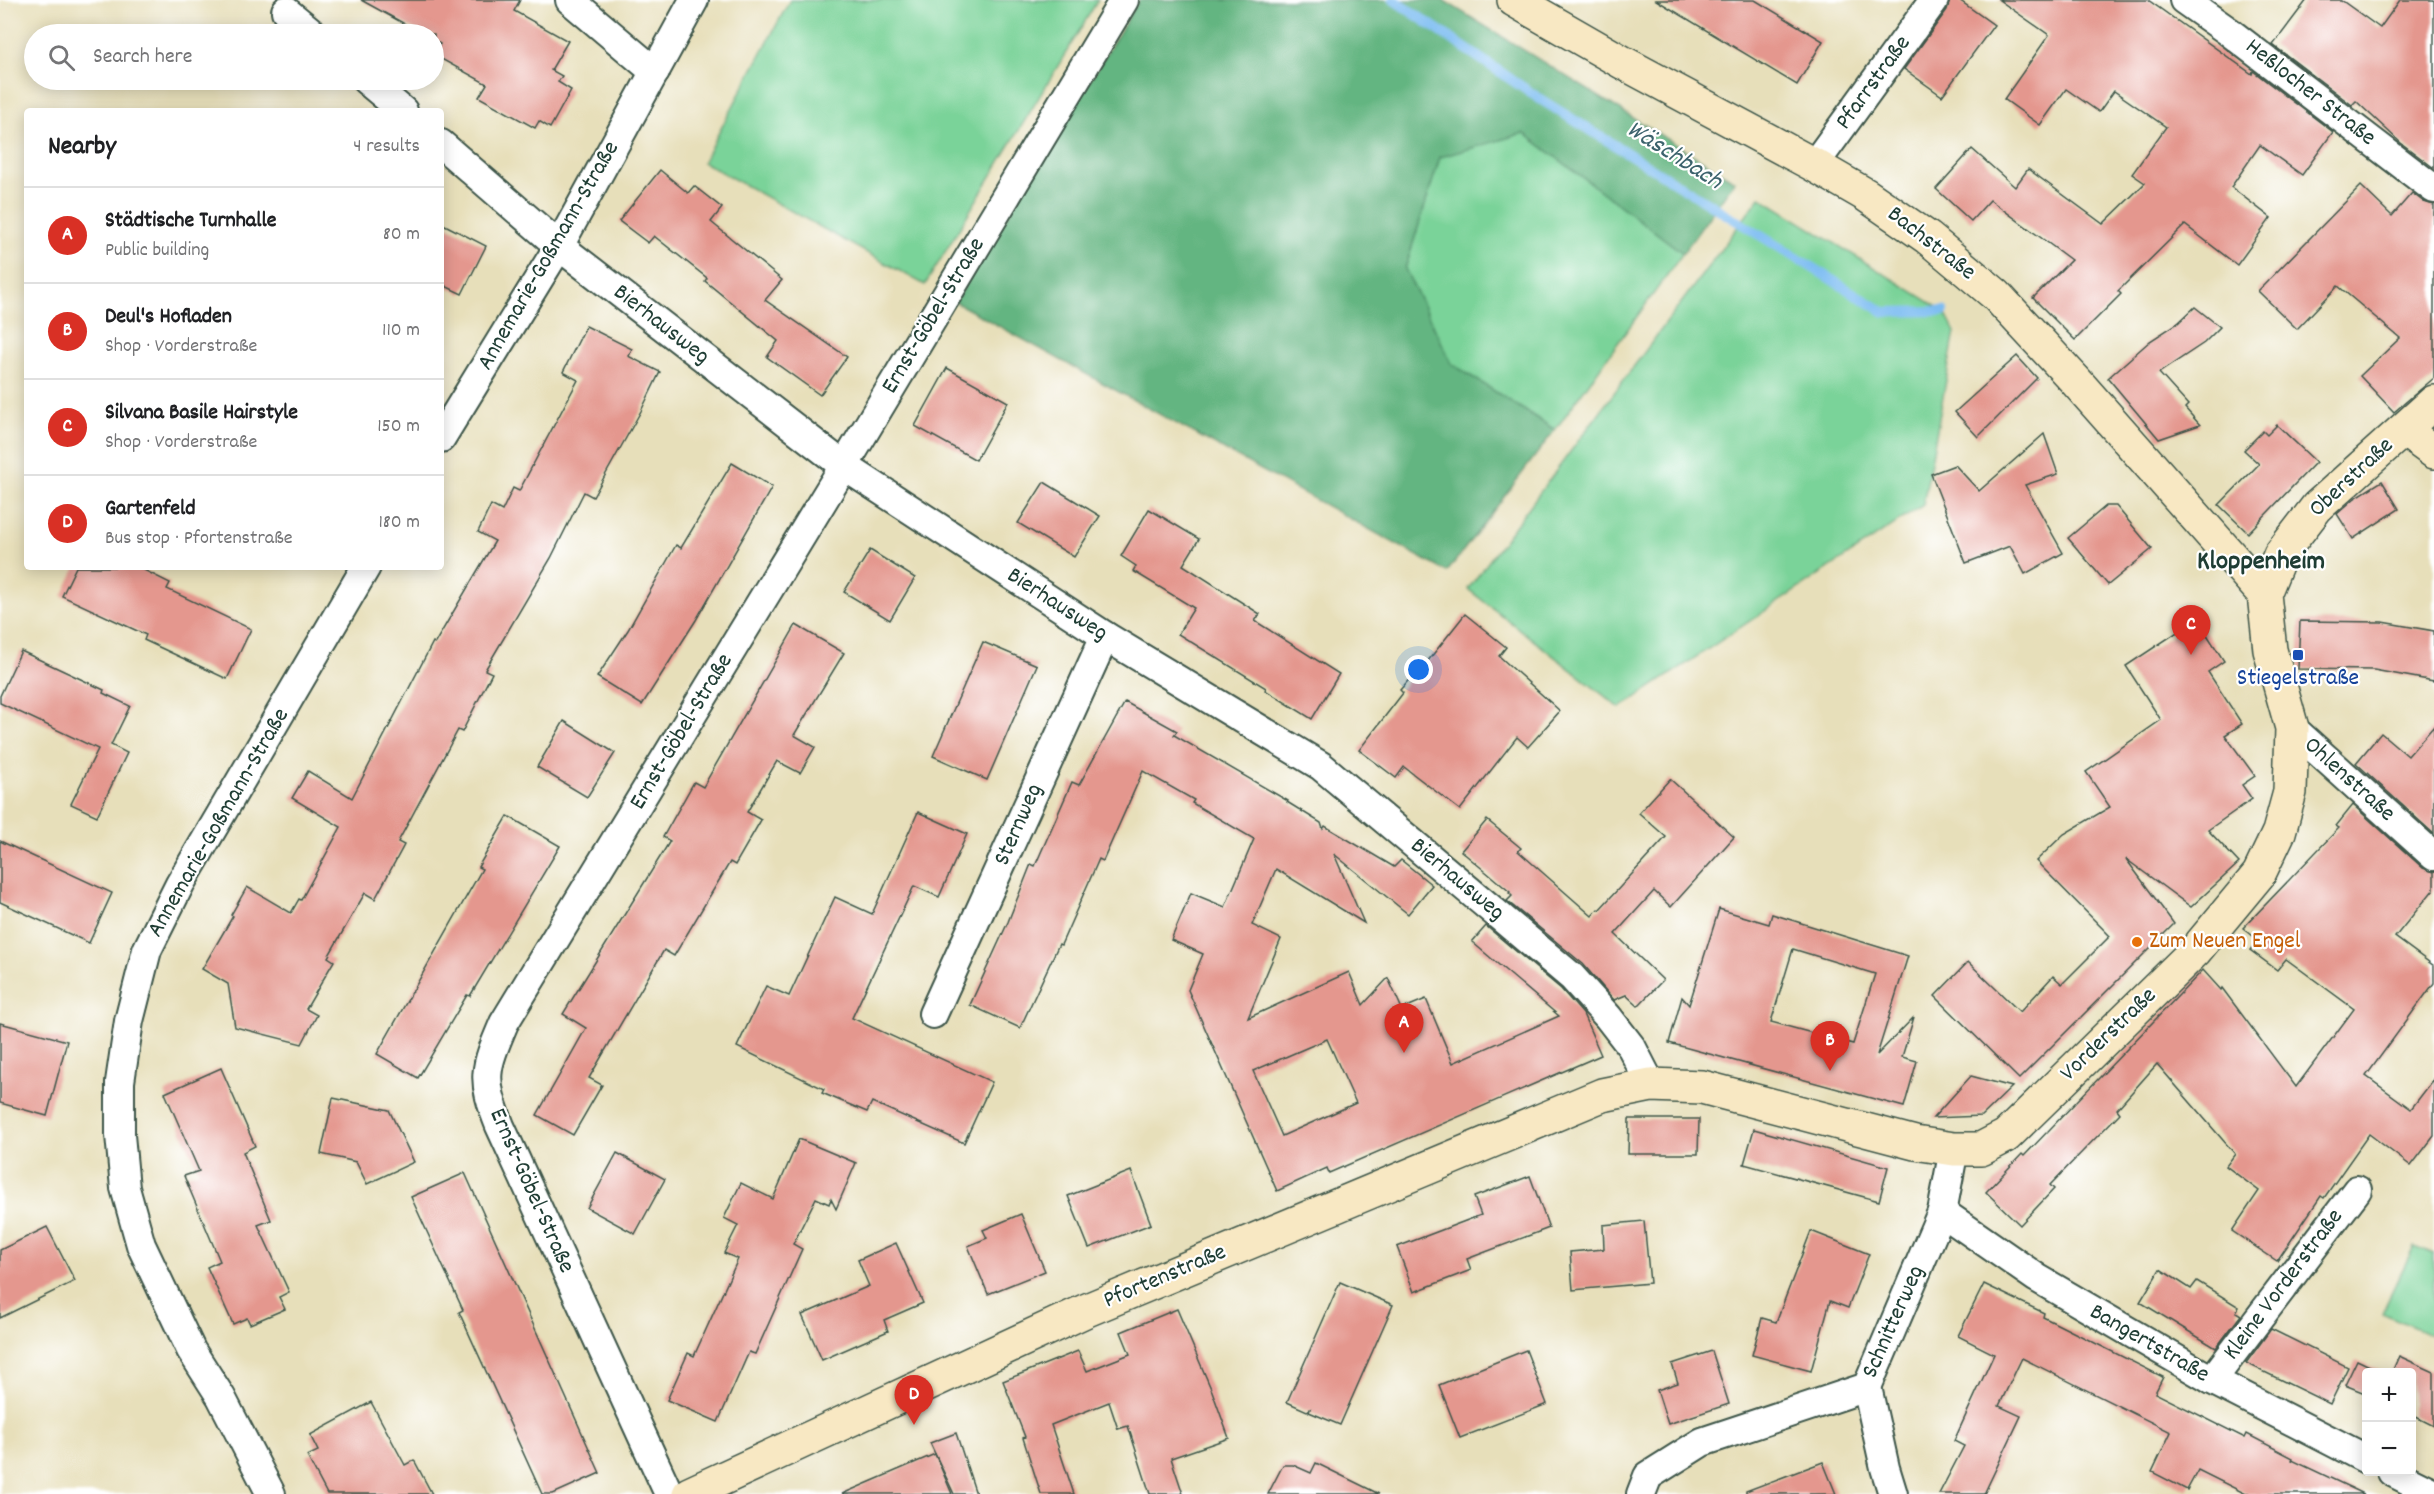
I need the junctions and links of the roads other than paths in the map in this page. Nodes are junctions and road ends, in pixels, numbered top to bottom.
1 (570, 0) edge
2 (694, 0) edge
3 (1124, 0) edge
4 (1514, 0) edge
5 (1934, 0) edge
6 (2184, 0) edge
7 (286, 11) dead end
8 (302, 24) edge
9 (655, 72) junction
10 (378, 90) edge
11 (399, 108) edge
12 (444, 147) edge
13 (1814, 165) junction
14 (2434, 189) edge
15 (559, 246) junction
16 (2434, 402) edge
17 (2404, 430) junction
18 (444, 433) edge
19 (2434, 452) edge
20 (844, 466) junction
21 (364, 570) edge
22 (2264, 594) junction
23 (1105, 636) junction
24 (2292, 728) junction
25 (2434, 856) edge
26 (933, 1014) dead end
27 (1651, 1085) junction
28 (1954, 1149) junction
29 (2357, 1190) dead end
30 (1942, 1212) junction
31 (2212, 1380) junction
32 (1867, 1387) junction
33 (2362, 1456) edge
34 (2400, 1476) edge
35 (2434, 1493) edge
36 (271, 1494) edge
37 (669, 1494) edge
38 (689, 1494) edge
39 (1641, 1494) edge
40 (1893, 1494) edge

1 - 9 street
2 - 9 street, Annemarie-Goßmann-Straße
3 - 20 street, Ernst-Göbel-Straße
4 - 13 street, Bachstraße
5 - 13 street, Pfarrstraße
6 - 14 street, Heßlocher Straße
7 - 8 street
9 - 15 street, Annemarie-Goßmann-Straße
10 - 11 street
12 - 15 street, Bierhausweg
13 - 22 street, Bachstraße
15 - 18 street, Annemarie-Goßmann-Straße
15 - 20 street, Bierhausweg
16 - 17 street, Oberstraße
17 - 19 street
17 - 22 street, Oberstraße
20 - 23 street, Bierhausweg
20 - 37 street, Ernst-Göbel-Straße
21 - 36 street, Annemarie-Goßmann-Straße
22 - 24 street, Vorderstraße
23 - 26 street, Sternweg
23 - 27 street, Bierhausweg
24 - 25 street, Ohlenstraße
24 - 28 street, Vorderstraße
27 - 28 street, Vorderstraße
27 - 38 street, Pfortenstraße
28 - 30 street, Schnitterweg
29 - 31 street, Kleine Vorderstraße
30 - 31 street, Bangertstraße
30 - 32 street, Schnitterweg
31 - 33 street, Bangertstraße
32 - 39 street, Schnitterweg
32 - 40 street
34 - 35 street

